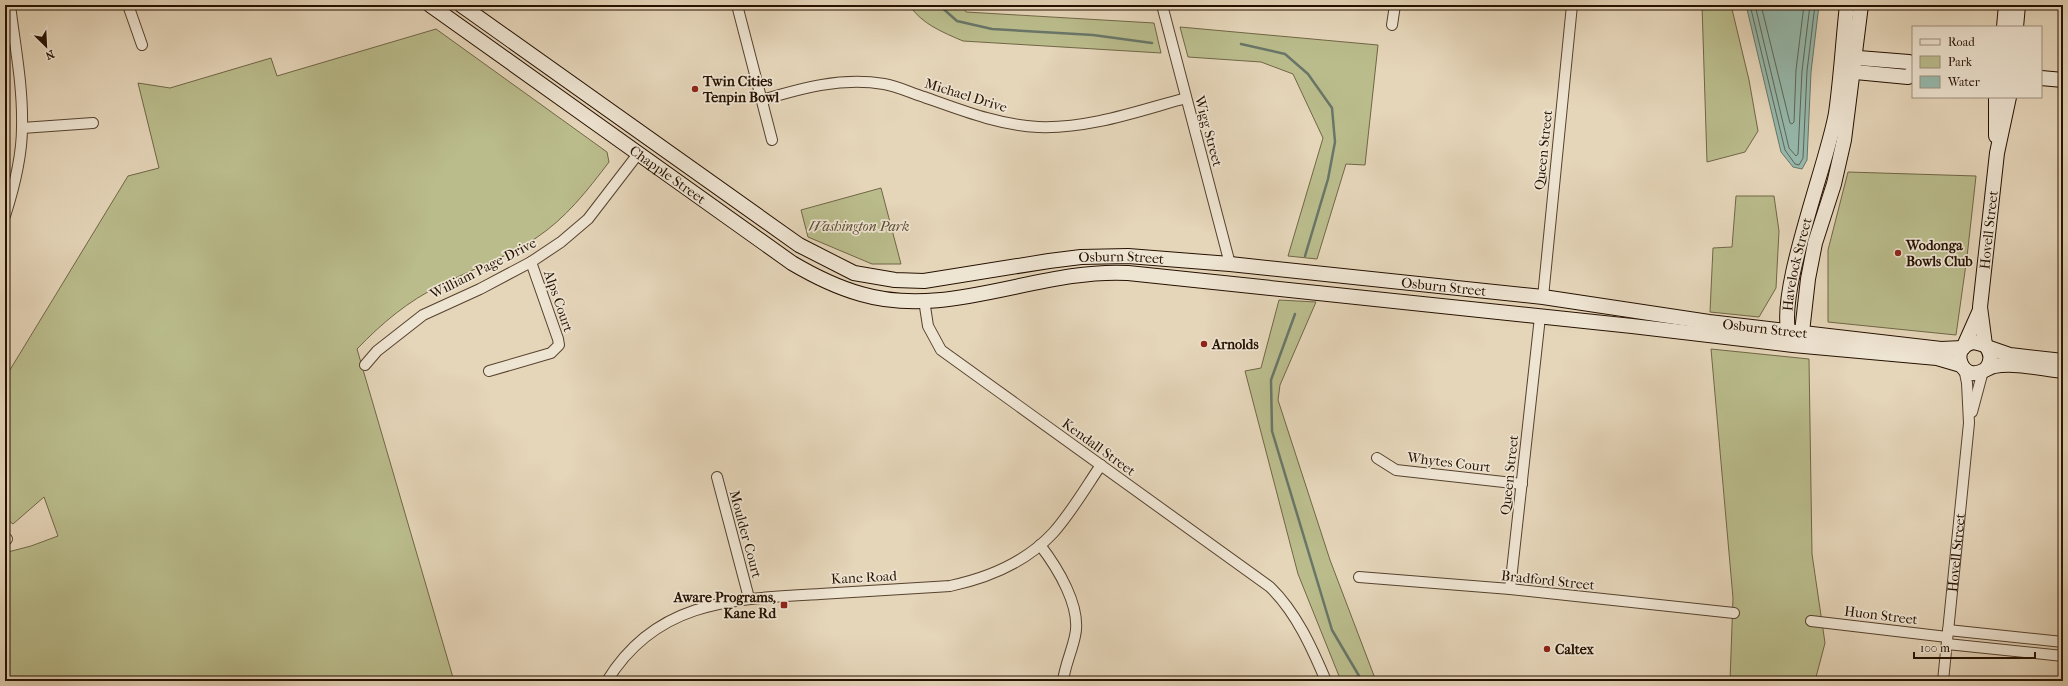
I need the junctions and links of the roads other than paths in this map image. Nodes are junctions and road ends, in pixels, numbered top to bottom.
1 (10, 5) edge
2 (128, 5) edge
3 (430, 5) edge
4 (461, 5) edge
5 (737, 5) edge
6 (1162, 5) edge
7 (1395, 5) edge
8 (1572, 5) edge
9 (1847, 5) edge
10 (1861, 5) edge
11 (2006, 5) edge
12 (2018, 5) edge
13 (1392, 25) dead end
14 (2004, 26) edge
15 (2016, 26) edge
16 (142, 45) dead end
17 (1848, 56) junction
18 (1910, 69) edge
19 (1847, 71) junction
20 (2042, 78) edge
21 (2063, 80) edge
22 (2063, 87) edge
23 (2042, 88) edge
24 (1186, 98) junction
25 (1996, 98) edge
26 (2009, 98) edge
27 (762, 100) junction
28 (93, 123) dead end
29 (22, 128) junction
30 (649, 138) junction
31 (772, 140) dead end
32 (1997, 153) junction
33 (638, 154) junction
34 (5, 216) edge
35 (531, 262) junction
36 (1230, 264) junction
37 (924, 281) junction
38 (1232, 285) junction
39 (1543, 297) junction
40 (924, 300) junction
41 (1980, 307) junction
42 (1540, 317) junction
43 (1787, 330) junction
44 (1802, 332) junction
45 (1793, 345) junction
46 (1986, 346) junction
47 (1964, 347) junction
48 (2063, 361) edge
49 (365, 365) dead end
50 (1963, 366) junction
51 (1984, 370) junction
52 (489, 371) dead end
53 (2063, 371) edge
54 (1969, 423) junction
55 (1377, 458) dead end
56 (1101, 465) junction
57 (717, 476) dead end
58 (1522, 484) junction
59 (1040, 545) junction
60 (1359, 577) dead end
61 (1510, 589) junction
62 (749, 598) junction
63 (1734, 613) dead end
64 (1811, 621) dead end
65 (2007, 636) junction
66 (1947, 637) junction
67 (2029, 638) junction
68 (2063, 642) edge
69 (2006, 650) junction
70 (2028, 652) junction
71 (2063, 656) edge
72 (607, 681) edge
73 (1063, 681) edge
74 (1326, 681) edge
75 (1943, 681) edge

1 - 29 street
2 - 16 street
3 - 33 street, Chapple Street
4 - 30 street, Chapple Street
5 - 27 street
6 - 24 street, Wigg Street
7 - 13 street
8 - 39 street, Queen Street
9 - 17 street, Havelock Street
10 - 17 street, Havelock Street
11 - 14 street
12 - 15 street
17 - 18 street
17 - 19 street, Havelock Street
18 - 19 street
19 - 43 street, Havelock Street
19 - 44 street, Havelock Street
20 - 21 street
22 - 23 street
24 - 27 street, Michael Drive
24 - 36 street, Wigg Street
25 - 32 street, Hovell Street
26 - 32 street, Hovell Street
27 - 31 street
28 - 29 street
29 - 34 street
30 - 33 street
30 - 37 street, Chapple Street
32 - 41 street, Hovell Street
33 - 35 street, William Page Drive
33 - 40 street, Chapple Street
35 - 49 street, William Page Drive
35 - 52 street, Alps Court
36 - 37 street, Osburn Street
36 - 38 street
36 - 39 street, Osburn Street
37 - 40 street
38 - 40 street, Osburn Street
38 - 42 street, Osburn Street
39 - 42 street
39 - 43 street, Osburn Street
40 - 56 street, Kendall Street
41 - 46 street, Hovell Street
41 - 47 street, Hovell Street
42 - 45 street, Osburn Street
42 - 58 street, Queen Street
43 - 44 street, Osburn Street
43 - 45 street, Havelock Street
44 - 45 street, Havelock Street
44 - 47 street, Osburn Street
45 - 50 street, Osburn Street
46 - 47 street
46 - 48 street
46 - 51 street
47 - 50 street
50 - 51 street
50 - 54 street, Hovell Street
51 - 53 street
51 - 54 street, Hovell Street
54 - 66 street, Hovell Street
55 - 58 street, Whytes Court
56 - 59 street, Kane Road
56 - 74 street, Kendall Street
57 - 62 street, Moulder Court
58 - 61 street, Queen Street
59 - 62 street, Kane Road
59 - 73 street
60 - 61 street, Bradford Street
61 - 63 street, Bradford Street
62 - 72 street, Kane Road
64 - 66 street, Huon Street
65 - 66 street, Huon Street
65 - 67 street, Huon Street
65 - 69 street
66 - 69 street, Huon Street
66 - 75 street, Hovell Street
67 - 68 street, Huon Street
67 - 70 street
69 - 70 street, Huon Street
70 - 71 street, Huon Street

